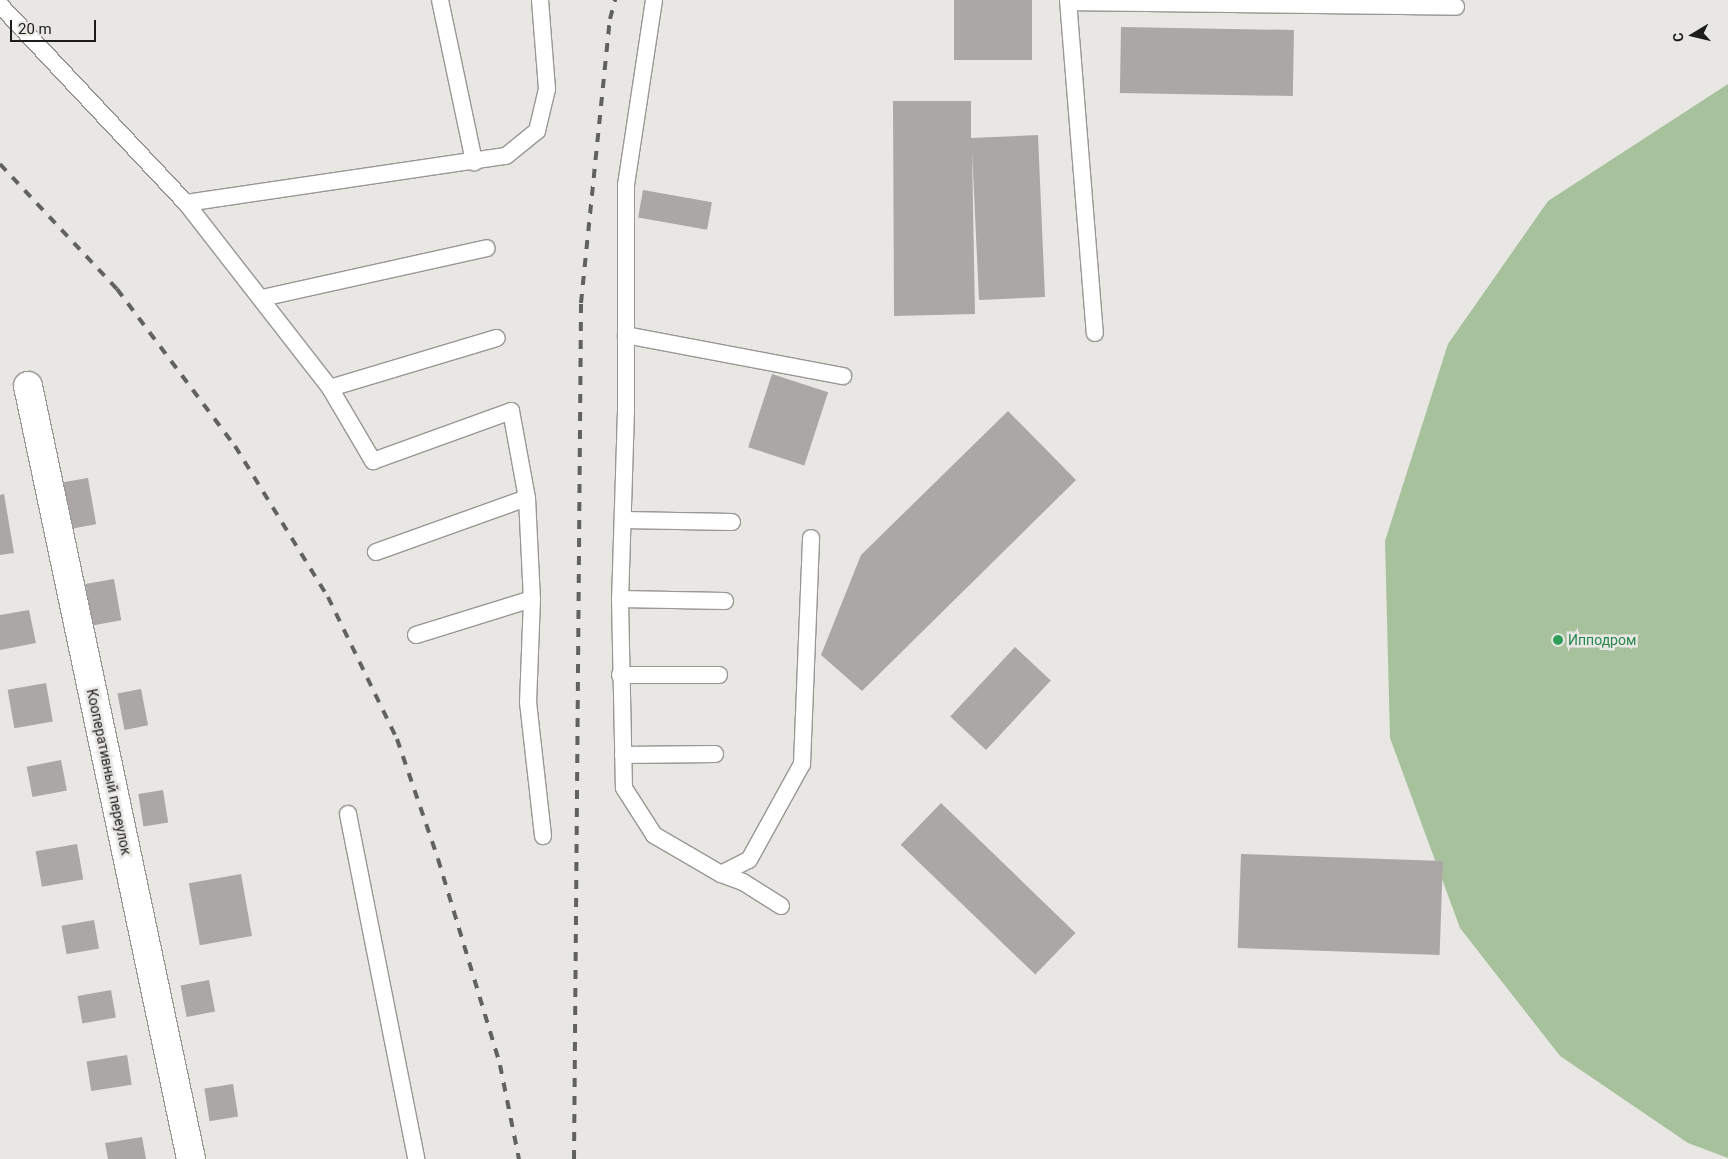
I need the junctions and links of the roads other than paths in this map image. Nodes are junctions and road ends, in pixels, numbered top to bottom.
1 (440, 0) edge
2 (540, 0) edge
3 (654, 0) edge
4 (1068, 1) edge
5 (0, 6) edge
6 (1456, 7) dead end
7 (474, 162) junction
8 (186, 203) junction
9 (487, 248) dead end
10 (262, 298) junction
11 (1095, 333) dead end
12 (626, 334) junction
13 (497, 338) dead end
14 (843, 376) dead end
15 (28, 386) dead end
16 (330, 388) junction
17 (528, 498) junction
18 (623, 520) junction
19 (732, 522) dead end
20 (811, 538) dead end
21 (376, 552) dead end
22 (532, 599) junction
23 (620, 599) junction
24 (724, 601) dead end
25 (416, 635) dead end
26 (620, 675) junction
27 (719, 675) dead end
28 (715, 754) dead end
29 (623, 755) junction
30 (348, 814) dead end
31 (543, 836) dead end
32 (721, 874) junction
33 (781, 906) dead end
34 (191, 1159) edge
35 (416, 1159) edge

1 - 7 lane
2 - 7 lane
3 - 12 lane
4 - 6 lane
4 - 11 lane
5 - 8 lane
7 - 8 lane
8 - 10 lane
9 - 10 lane
10 - 16 lane
12 - 14 lane
12 - 18 lane
13 - 16 lane
15 - 34 street, Кооперативный переулок
16 - 17 lane
17 - 21 lane
17 - 22 lane
18 - 19 lane
18 - 23 lane
20 - 32 lane
22 - 25 lane
22 - 31 lane
23 - 24 lane
23 - 26 lane
26 - 27 lane
26 - 29 lane
28 - 29 lane
29 - 32 lane
30 - 35 lane
32 - 33 lane

